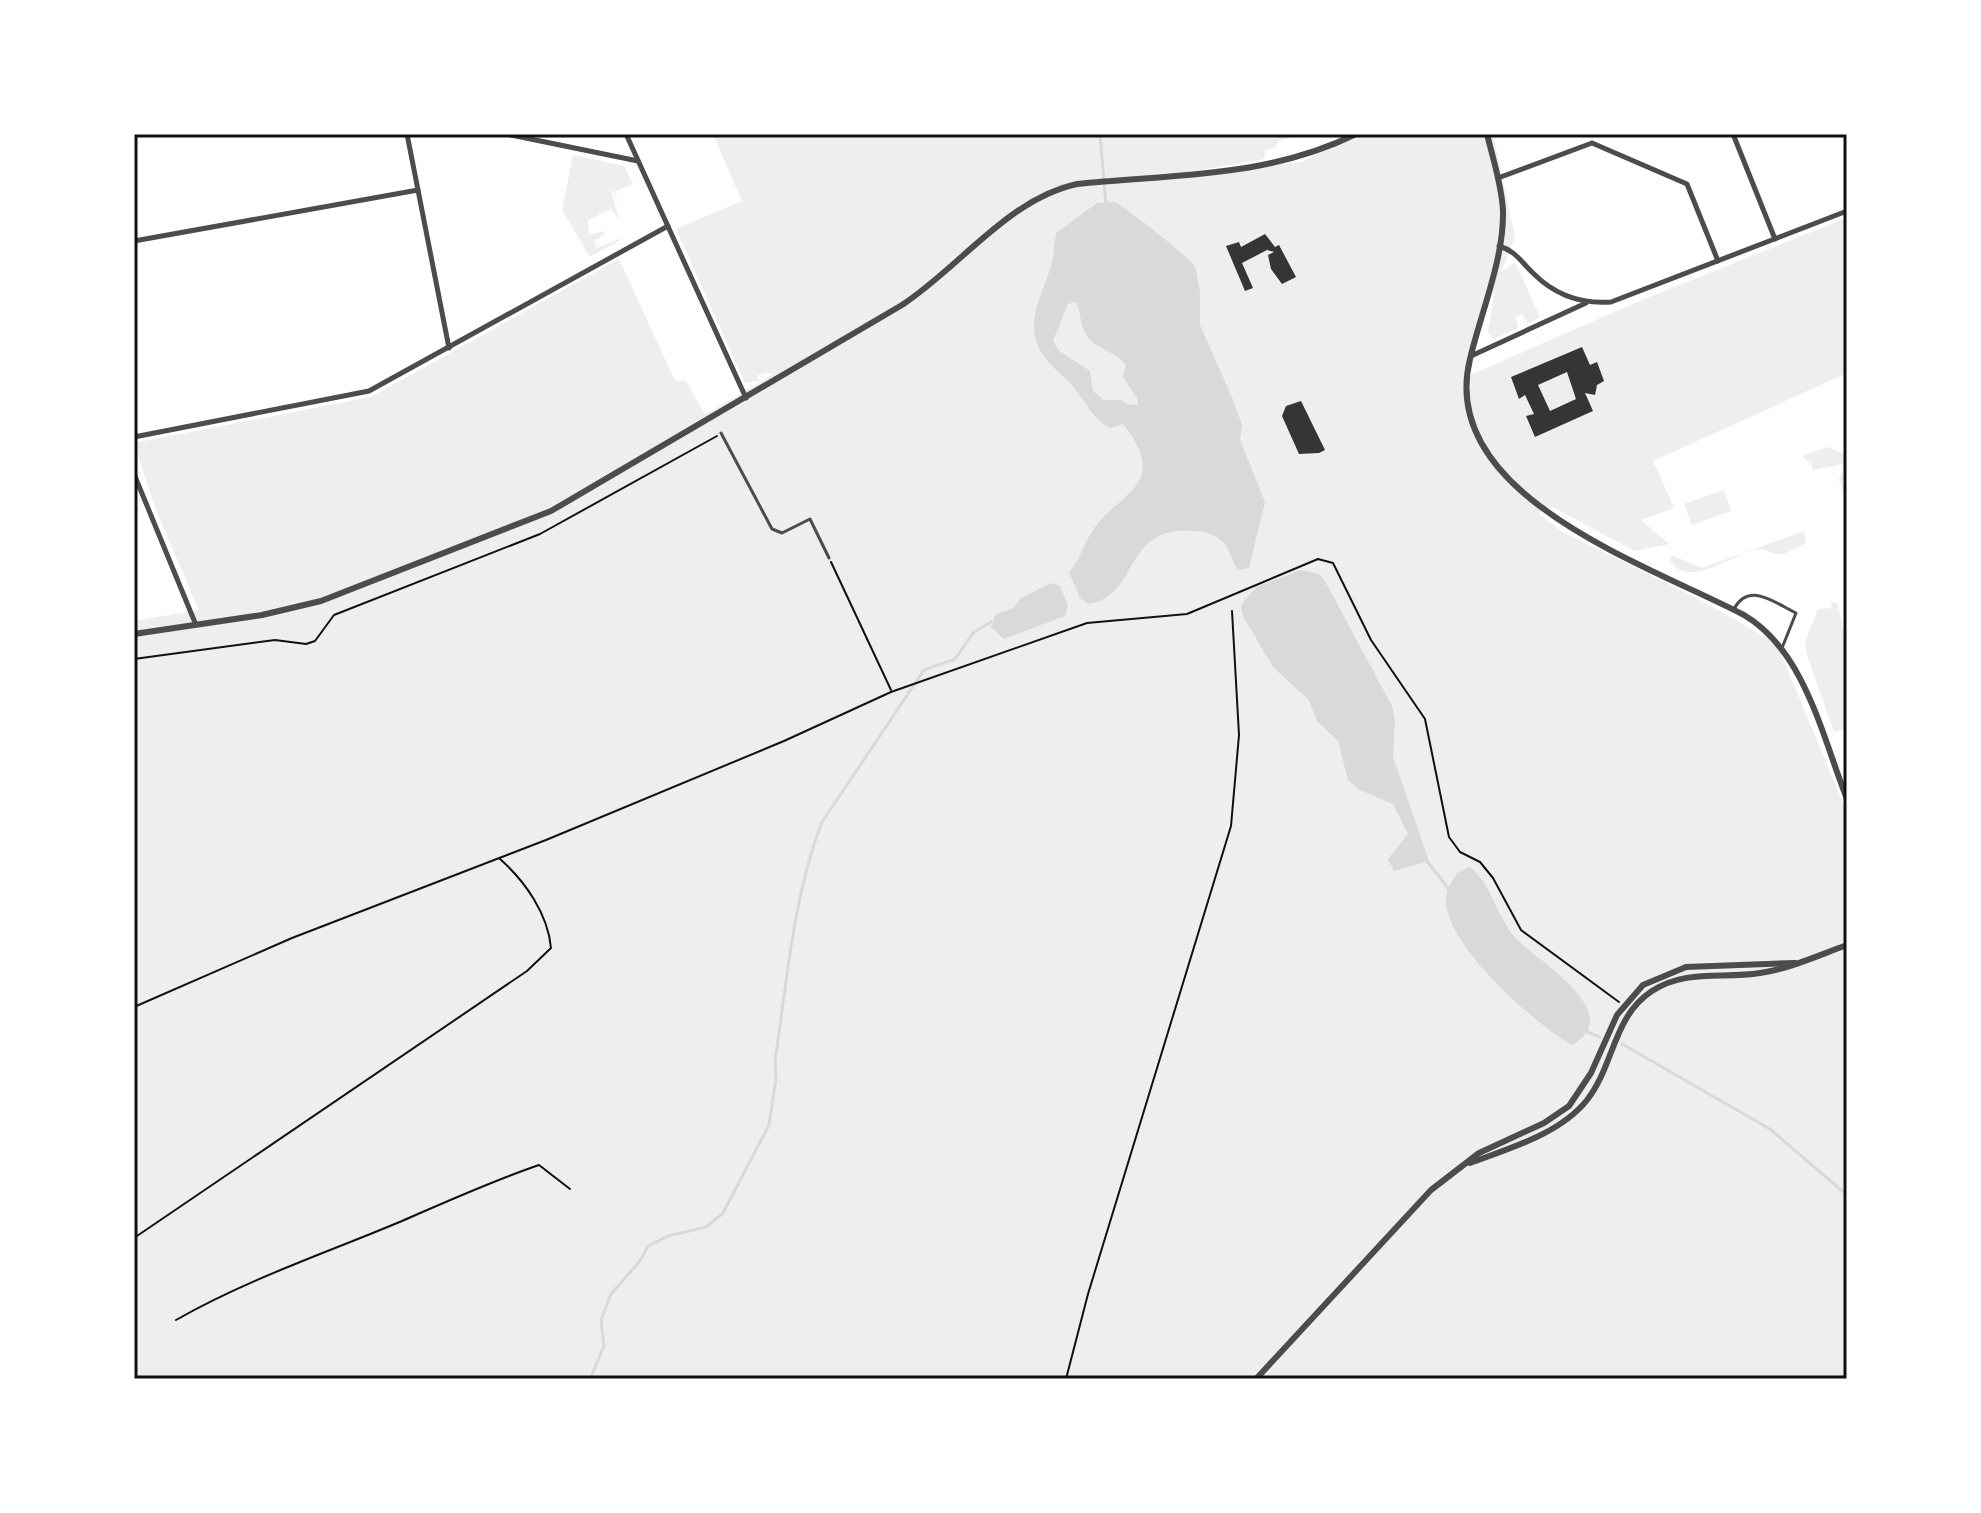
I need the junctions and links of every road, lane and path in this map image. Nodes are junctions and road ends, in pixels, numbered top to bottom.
1 (407, 134) edge
2 (506, 134) edge
3 (626, 134) edge
4 (1356, 134) edge
5 (1487, 134) edge
6 (1590, 134) edge
7 (1733, 134) edge
8 (1592, 143) junction
9 (639, 161) junction
10 (1498, 178) junction
11 (418, 190) junction
12 (1847, 211) edge
13 (668, 226) junction
14 (1775, 239) junction
15 (134, 241) edge
16 (1499, 246) junction
17 (1718, 261) junction
18 (1587, 302) junction
19 (449, 348) junction
20 (1470, 356) junction
21 (746, 398) junction
22 (721, 433) joint
23 (134, 437) edge
24 (134, 474) edge
25 (829, 558) joint
26 (1733, 610) junction
27 (1232, 611) dead end
28 (196, 625) junction
29 (134, 634) edge
30 (1782, 648) junction
31 (134, 659) edge
32 (891, 692) junction
33 (1847, 799) edge
34 (500, 858) junction
35 (1847, 945) edge
36 (1795, 963) junction
37 (1623, 1005) junction
38 (134, 1007) edge
39 (1463, 1166) junction
40 (570, 1189) dead end
41 (134, 1238) edge
42 (176, 1320) dead end
43 (1066, 1379) edge
44 (1256, 1379) edge

1 - 11 street
2 - 9 street
3 - 9 street
4 - 21 street
5 - 10 street
6 - 8 street
7 - 14 street
8 - 10 street
8 - 17 street
9 - 13 street
10 - 16 street
11 - 15 street
11 - 19 street
12 - 14 street
13 - 19 street
13 - 21 street
14 - 17 street
16 - 18 street
16 - 20 street
17 - 18 street
18 - 20 street
19 - 23 street
20 - 26 street
21 - 28 street
22 - 25 lane
22 - 31 path
24 - 28 street
25 - 32 path
26 - 30 street
26 - 30 lane
27 - 43 path
28 - 29 street
30 - 33 street
32 - 34 path
32 - 37 path
34 - 38 path
34 - 41 path
35 - 36 street
36 - 37 street
36 - 39 street
37 - 39 street
39 - 44 street
40 - 42 path

